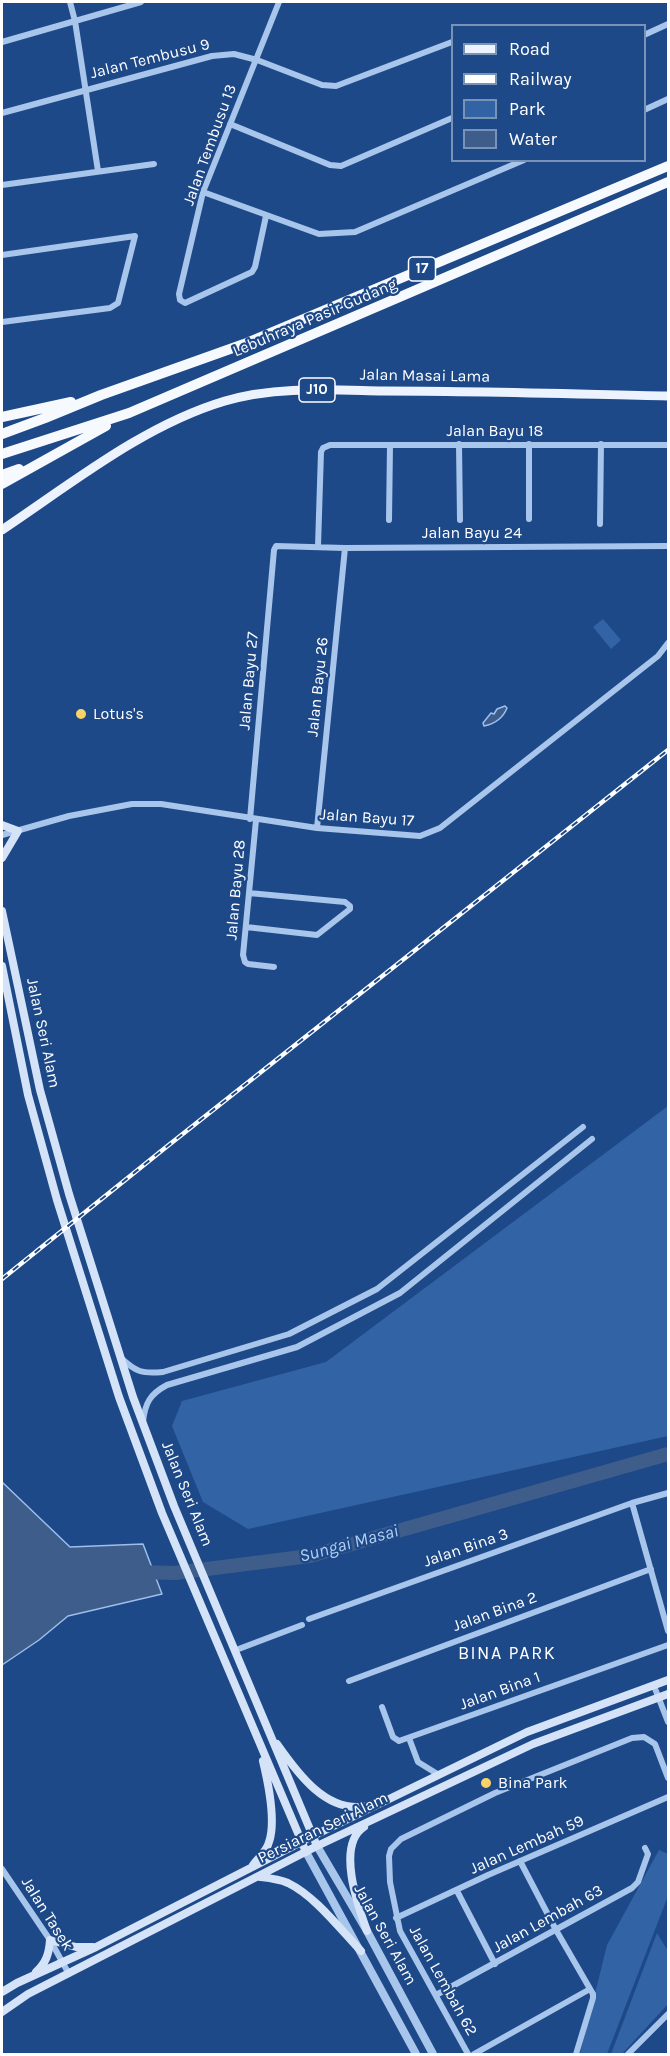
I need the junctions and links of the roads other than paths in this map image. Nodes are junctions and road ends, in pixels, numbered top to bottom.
1 (70, 2) edge
2 (141, 2) edge
3 (279, 2) edge
4 (75, 21) junction
5 (669, 24) edge
6 (646, 34) edge
7 (2, 42) edge
8 (451, 43) edge
9 (257, 60) junction
10 (86, 90) junction
11 (669, 99) edge
12 (646, 110) edge
13 (2, 113) edge
14 (451, 118) edge
15 (230, 124) junction
16 (519, 162) edge
17 (154, 164) dead end
18 (669, 166) edge
19 (98, 171) junction
20 (669, 182) edge
21 (2, 185) edge
22 (203, 192) junction
23 (266, 216) junction
24 (2, 255) edge
25 (2, 322) edge
26 (101, 395) junction
27 (669, 396) edge
28 (129, 413) junction
29 (2, 415) edge
30 (2, 434) edge
31 (459, 444) junction
32 (529, 444) junction
33 (602, 444) junction
34 (669, 445) edge
35 (390, 446) junction
36 (2, 454) edge
37 (42, 461) junction
38 (2, 475) edge
39 (2, 484) edge
40 (529, 519) dead end
41 (389, 520) dead end
42 (460, 520) dead end
43 (600, 524) dead end
44 (2, 530) edge
45 (276, 546) joint
46 (318, 546) junction
47 (669, 546) edge
48 (345, 548) junction
49 (669, 644) edge
50 (253, 819) junction
51 (2, 825) edge
52 (317, 828) junction
53 (18, 831) junction
54 (2, 835) edge
55 (2, 858) edge
56 (249, 893) junction
57 (2, 911) edge
58 (246, 927) junction
59 (2, 966) edge
60 (274, 967) dead end
61 (582, 1127) dead end
62 (592, 1139) dead end
63 (120, 1357) junction
64 (143, 1423) junction
65 (669, 1493) edge
66 (632, 1503) junction
67 (651, 1569) junction
68 (309, 1619) dead end
69 (302, 1625) dead end
70 (669, 1630) edge
71 (669, 1646) edge
72 (236, 1650) junction
73 (669, 1680) edge
74 (349, 1682) dead end
75 (654, 1686) junction
76 (669, 1694) edge
77 (658, 1698) junction
78 (382, 1707) dead end
79 (669, 1722) edge
80 (267, 1729) junction
81 (256, 1735) junction
82 (409, 1738) junction
83 (439, 1774) junction
84 (669, 1778) edge
85 (669, 1797) edge
86 (381, 1803) junction
87 (385, 1814) junction
88 (313, 1836) junction
89 (302, 1842) junction
90 (317, 1846) junction
91 (645, 1848) dead end
92 (306, 1852) junction
93 (520, 1861) junction
94 (2, 1869) edge
95 (248, 1870) junction
96 (258, 1877) junction
97 (457, 1891) junction
98 (396, 1918) junction
99 (556, 1930) junction
100 (367, 1931) junction
101 (50, 1940) junction
102 (96, 1947) junction
103 (361, 1951) junction
104 (62, 1963) junction
105 (495, 1964) junction
106 (69, 1974) junction
107 (30, 1977) junction
108 (590, 1989) junction
109 (2, 1992) edge
110 (436, 1995) junction
111 (2, 2012) edge
112 (669, 2014) edge
113 (416, 2055) edge
114 (433, 2055) edge
115 (468, 2055) edge
116 (474, 2055) edge
117 (576, 2055) edge
118 (628, 2055) edge

1 - 4 street
2 - 4 street
3 - 9 street, Jalan Tembusu 13
4 - 7 street
4 - 10 street
5 - 6 street
8 - 9 street, Jalan Tembusu 9
9 - 10 street, Jalan Tembusu 9
9 - 15 street, Jalan Tembusu 13
10 - 13 street, Jalan Tembusu 9
10 - 19 street
11 - 12 street
14 - 15 street
15 - 22 street, Jalan Tembusu 13
16 - 23 street
17 - 19 street
18 - 26 highway, Lebuhraya Pasir Gudang / 17
19 - 21 street
20 - 28 highway, Lebuhraya Pasir Gudang / 17
22 - 23 street
22 - 23 street, Jalan Tembusu 13
24 - 25 street
26 - 29 highway
26 - 30 highway, Lebuhraya Pasir Gudang / 17
27 - 44 main road, Jalan Masai Lama / J10
28 - 36 highway, Lebuhraya Pasir Gudang / 17
28 - 37 highway
31 - 32 street, Jalan Bayu 18
31 - 35 street, Jalan Bayu 18
31 - 42 street
32 - 33 street, Jalan Bayu 18
32 - 40 street
33 - 34 street, Jalan Bayu 18
33 - 43 street
35 - 41 street
35 - 46 street, Jalan Bayu 18
37 - 38 highway
37 - 39 highway
45 - 46 street, Jalan Bayu 24
45 - 50 street, Jalan Bayu 27
46 - 48 street, Jalan Bayu 24
47 - 48 street, Jalan Bayu 24
48 - 52 street, Jalan Bayu 26
49 - 52 street, Jalan Bayu 17
50 - 52 street, Jalan Bayu 17
50 - 53 street, Jalan Bayu 17
50 - 56 street, Jalan Bayu 28
51 - 53 main road
53 - 54 street, Jalan Bayu 17
53 - 55 main road
56 - 58 street, Jalan Bayu 28
56 - 58 street
57 - 63 main road, Jalan Seri Alam
58 - 60 street, Jalan Bayu 28
59 - 81 main road, Jalan Seri Alam
61 - 63 street
62 - 64 street
63 - 64 main road, Jalan Seri Alam
64 - 72 main road, Jalan Seri Alam
65 - 66 street, Jalan Bina 3
66 - 67 street
66 - 68 street, Jalan Bina 3
67 - 70 street
67 - 74 street, Jalan Bina 2
69 - 72 street
71 - 82 street, Jalan Bina 1
72 - 80 main road, Jalan Seri Alam
73 - 75 main road, Persiaran Seri Alam
75 - 77 street
75 - 83 main road, Persiaran Seri Alam
76 - 77 main road, Persiaran Seri Alam
77 - 79 street
77 - 87 main road, Persiaran Seri Alam
78 - 82 street
80 - 86 main road
80 - 88 main road, Jalan Seri Alam
81 - 89 main road, Jalan Seri Alam
81 - 95 main road
82 - 83 street
83 - 86 main road, Persiaran Seri Alam
84 - 98 street, Jalan Lembah 62
85 - 93 street, Jalan Lembah 59
86 - 88 main road, Persiaran Seri Alam
87 - 90 main road, Persiaran Seri Alam
87 - 100 main road
88 - 89 main road, Persiaran Seri Alam
88 - 90 main road, Jalan Seri Alam
89 - 92 main road, Jalan Seri Alam
89 - 95 main road, Persiaran Seri Alam
90 - 92 main road, Persiaran Seri Alam
90 - 100 street, Jalan Seri Alam
91 - 99 street, Jalan Lembah 63
92 - 96 main road, Persiaran Seri Alam
92 - 103 street, Jalan Seri Alam
93 - 97 street, Jalan Lembah 59
93 - 99 street
94 - 101 street, Jalan Tasek
95 - 102 main road, Persiaran Seri Alam
96 - 103 main road
96 - 106 main road, Persiaran Seri Alam
97 - 98 street, Jalan Lembah 59
97 - 105 street
98 - 110 street, Jalan Lembah 62
99 - 105 street, Jalan Lembah 63
99 - 108 street
100 - 114 street, Jalan Seri Alam
101 - 102 main road
101 - 104 street, Jalan Tasek
101 - 107 main road
102 - 104 main road, Persiaran Seri Alam
103 - 113 street, Jalan Seri Alam
104 - 106 street, Jalan Tasek
104 - 107 main road, Persiaran Seri Alam
105 - 110 street, Jalan Lembah 63
106 - 111 main road, Persiaran Seri Alam
107 - 109 main road, Persiaran Seri Alam
108 - 116 street
108 - 117 street
110 - 115 street, Jalan Lembah 62
112 - 118 street

